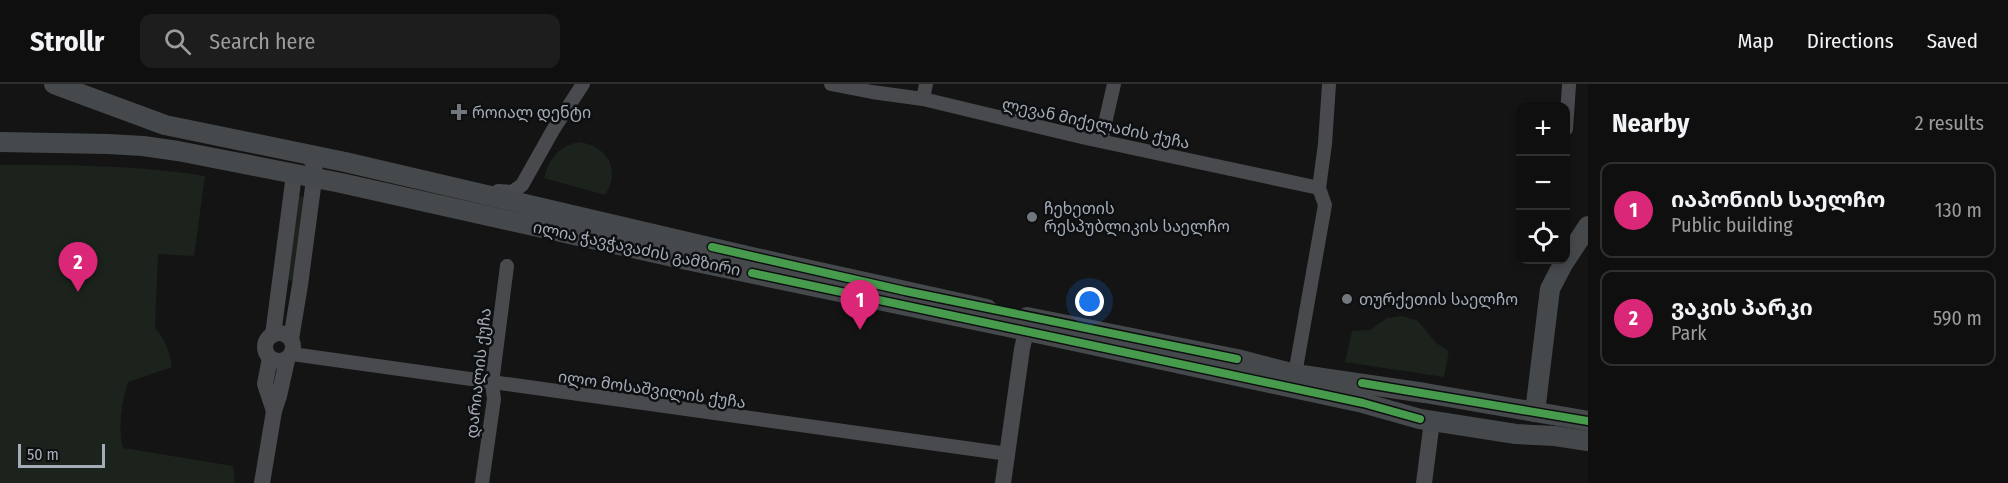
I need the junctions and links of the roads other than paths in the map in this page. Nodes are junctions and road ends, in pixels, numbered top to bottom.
1 (583, 84) edge
2 (831, 84) edge
3 (926, 84) edge
4 (1114, 84) edge
5 (1329, 84) edge
6 (1569, 85) edge
7 (66, 86) edge
8 (923, 99) junction
9 (1568, 102) edge
10 (0, 141) edge
11 (1101, 141) junction
12 (306, 154) junction
13 (290, 172) junction
14 (314, 178) junction
15 (522, 185) junction
16 (1319, 188) junction
17 (481, 193) junction
18 (533, 206) junction
19 (1588, 226) edge
20 (1552, 264) edge
21 (507, 266) dead end
22 (1550, 289) junction
23 (1028, 324) junction
24 (273, 335) junction
25 (290, 351) junction
26 (270, 358) junction
27 (1295, 374) junction
28 (492, 383) junction
29 (274, 411) junction
30 (1535, 411) junction
31 (1588, 422) edge
32 (1432, 424) junction
33 (1588, 441) edge
34 (1008, 454) junction
35 (262, 483) edge
36 (482, 483) edge
37 (1003, 483) edge
38 (1424, 483) edge

1 - 15 street
2 - 8 street, ლევან მიქელაძის ქუჩა
3 - 8 street
4 - 11 street
5 - 16 street
6 - 9 street
7 - 12 main road, ილია ჭავჭავაძის გამზირი
8 - 11 street, ლევან მიქელაძის ქუჩა
10 - 13 main road, ილია ჭავჭავაძის გამზირი
11 - 16 street, ლევან მიქელაძის ქუჩა
12 - 14 street
12 - 17 main road, ილია ჭავჭავაძის გამზირი
13 - 14 main road, ილია ჭავჭავაძის გამზირი
13 - 24 street
14 - 23 main road, ილია ჭავჭავაძის გამზირი
14 - 25 street
15 - 17 street
15 - 18 street
16 - 27 street
17 - 18 main road, ილია ჭავჭავაძის გამზირი
18 - 23 main road, ილია ჭავჭავაძის გამზირი
19 - 22 main road
20 - 22 street
21 - 28 street, დარიალის ქუჩა
22 - 30 main road
23 - 27 main road, ილია ჭავჭავაძის გამზირი
23 - 32 main road, ილია ჭავჭავაძის გამზირი
23 - 34 street
24 - 25 street
24 - 26 street
25 - 26 street
25 - 28 street, ილო მოსაშვილის ქუჩა
25 - 29 street
26 - 29 street
27 - 30 main road, ილია ჭავჭავაძის გამზირი
28 - 34 street, ილო მოსაშვილის ქუჩა
28 - 36 street, დარიალის ქუჩა
29 - 35 street
30 - 31 main road, ილია ჭავჭავაძის გამზირი
32 - 33 main road, ილია ჭავჭავაძის გამზირი
32 - 38 street
34 - 37 street

